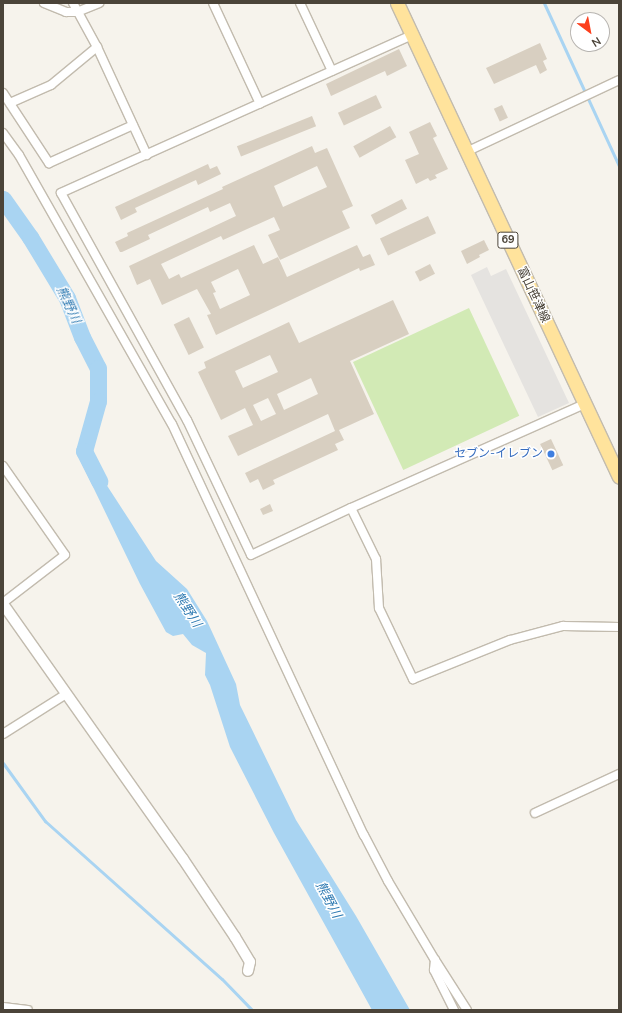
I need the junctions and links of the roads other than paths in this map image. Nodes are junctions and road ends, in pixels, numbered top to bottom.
1 (44, 3) edge
2 (73, 3) edge
3 (99, 3) edge
4 (213, 3) edge
5 (300, 3) edge
6 (397, 3) edge
7 (77, 12) junction
8 (412, 35) junction
9 (97, 47) junction
10 (332, 71) junction
11 (619, 80) edge
12 (3, 93) edge
13 (10, 103) junction
14 (260, 104) junction
15 (133, 125) junction
16 (3, 133) edge
17 (466, 152) junction
18 (147, 155) junction
19 (585, 404) junction
20 (3, 466) edge
21 (619, 477) edge
22 (351, 508) junction
23 (3, 603) edge
24 (619, 626) edge
25 (66, 694) junction
26 (3, 734) edge
27 (619, 774) edge
28 (535, 813) dead end
29 (435, 960) junction
30 (248, 971) dead end
31 (3, 1006) edge
32 (28, 1010) edge
33 (454, 1010) edge
34 (467, 1010) edge

1 - 7 street
2 - 7 street
3 - 7 street
4 - 14 street
5 - 10 street
6 - 8 main road, 富山笹津線 / 69
7 - 9 street
8 - 10 street
8 - 17 main road, 富山笹津線 / 69
9 - 13 street
9 - 15 street
10 - 14 street
11 - 17 street
12 - 13 street
13 - 15 street
14 - 18 street
15 - 18 street
16 - 29 street
17 - 19 main road, 富山笹津線 / 69
18 - 22 street
19 - 21 main road, 富山笹津線 / 69
19 - 22 street
20 - 23 street
22 - 24 street
23 - 25 street
25 - 26 street
25 - 30 street
27 - 28 street
29 - 33 street
29 - 34 street
31 - 32 street

